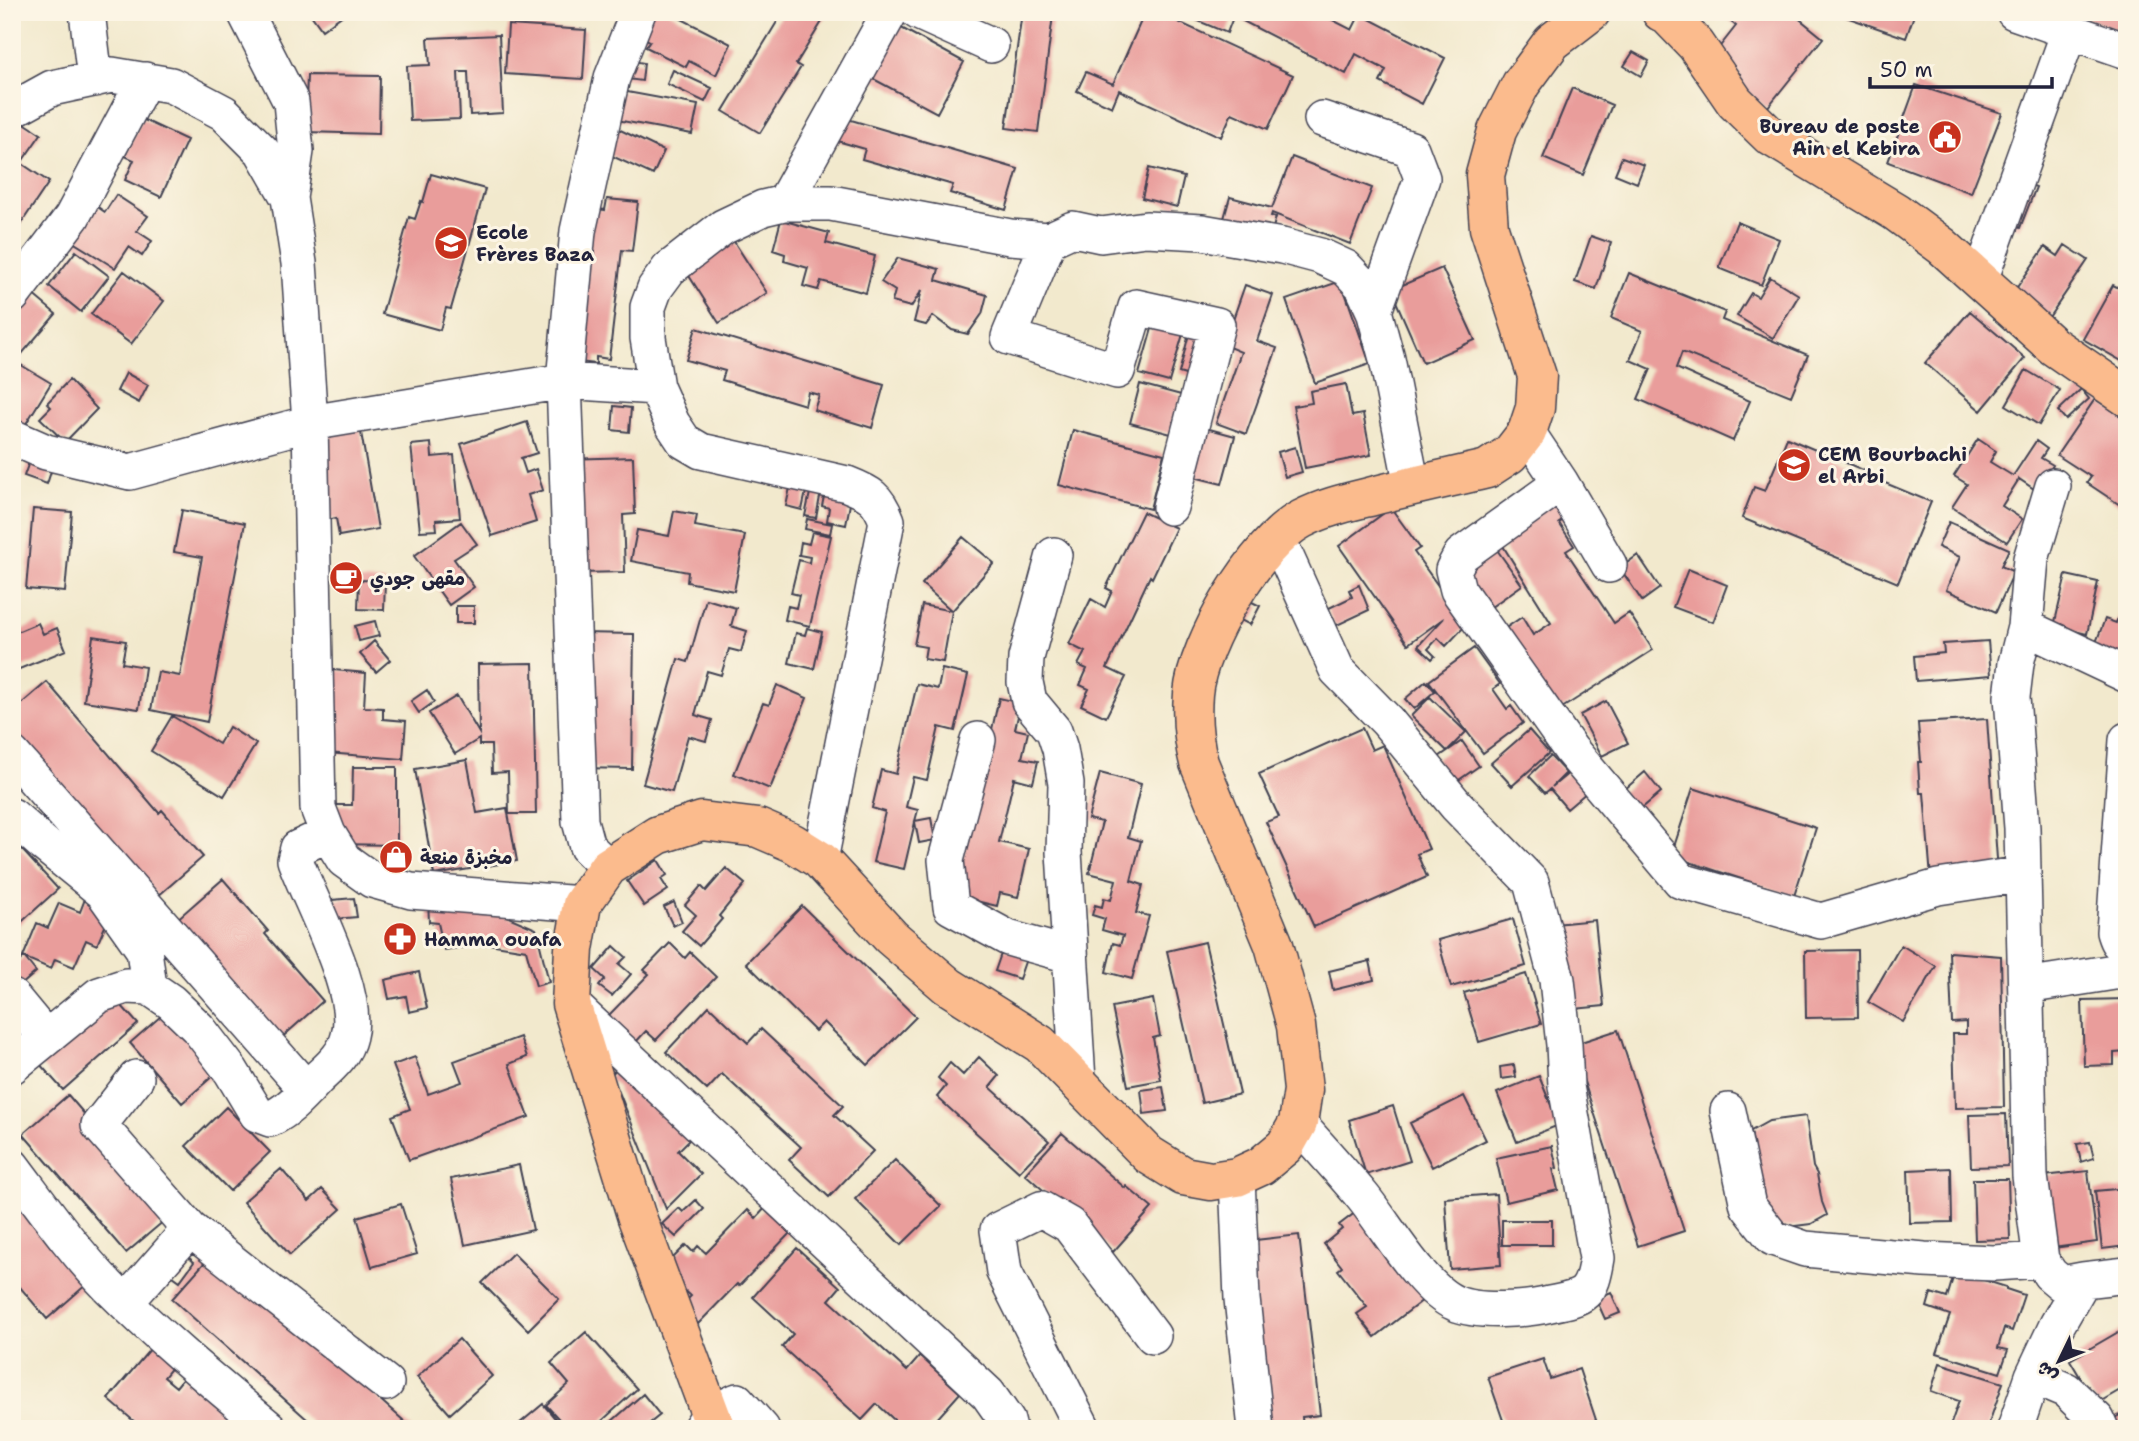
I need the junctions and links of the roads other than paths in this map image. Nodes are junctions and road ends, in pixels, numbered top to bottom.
1 (87, 12) edge
2 (245, 12) edge
3 (638, 12) edge
4 (890, 12) edge
5 (918, 12) edge
6 (1591, 12) edge
7 (2014, 12) edge
8 (1665, 13) edge
9 (2069, 32) junction
10 (991, 45) dead end
11 (2127, 51) edge
12 (95, 79) junction
13 (145, 80) junction
14 (12, 110) edge
15 (1322, 120) dead end
16 (289, 198) junction
17 (784, 203) junction
18 (1049, 240) junction
19 (1980, 280) junction
20 (12, 296) edge
21 (1374, 311) junction
22 (564, 382) junction
23 (656, 387) junction
24 (2127, 397) edge
25 (310, 423) junction
26 (1527, 432) junction
27 (12, 437) edge
28 (1560, 483) junction
29 (1412, 486) junction
30 (2053, 486) dead end
31 (1170, 507) dead end
32 (1277, 537) junction
33 (1054, 555) dead end
34 (1609, 565) dead end
35 (2025, 627) junction
36 (2127, 675) edge
37 (978, 740) dead end
38 (2127, 740) edge
39 (12, 754) edge
40 (12, 816) edge
41 (328, 834) junction
42 (820, 860) junction
43 (608, 867) junction
44 (2023, 874) junction
45 (582, 904) junction
46 (2127, 947) edge
47 (1069, 955) junction
48 (2127, 970) edge
49 (2026, 986) junction
50 (149, 987) junction
51 (12, 998) edge
52 (571, 1004) junction
53 (46, 1038) junction
54 (12, 1066) edge
55 (136, 1078) dead end
56 (1078, 1081) junction
57 (307, 1090) junction
58 (1728, 1111) dead end
59 (1298, 1123) junction
60 (12, 1166) edge
61 (1237, 1177) junction
62 (190, 1229) junction
63 (2041, 1260) junction
64 (2127, 1275) edge
65 (2083, 1280) junction
66 (125, 1302) junction
67 (1153, 1336) dead end
68 (2033, 1376) junction
69 (386, 1383) dead end
70 (709, 1424) edge
71 (270, 1429) edge
72 (762, 1429) edge
73 (1009, 1429) edge
74 (1083, 1429) edge
75 (1256, 1429) edge
76 (2015, 1429) edge
77 (2101, 1429) edge

1 - 12 street
2 - 16 street
3 - 22 street
4 - 17 street
5 - 10 street
6 - 26 main road
7 - 9 street
8 - 19 main road
9 - 11 street
9 - 19 street
12 - 13 street
12 - 14 street
13 - 16 street
13 - 20 street
15 - 21 street
16 - 25 street
17 - 18 street
17 - 23 street
18 - 21 street
18 - 31 street
19 - 24 main road
21 - 29 street
22 - 23 street
22 - 25 street
22 - 43 street
23 - 42 street
25 - 27 street
25 - 41 street
26 - 28 street
26 - 29 main road
28 - 34 street
28 - 44 street
29 - 32 main road
30 - 35 street
32 - 59 main road
32 - 59 street
33 - 47 street
35 - 36 street
35 - 44 street
37 - 47 street
38 - 46 street
39 - 57 street
40 - 50 street
41 - 45 street
41 - 57 street
42 - 43 main road
42 - 56 main road
43 - 45 main road
44 - 49 street
45 - 52 main road
47 - 56 street
48 - 49 street
49 - 63 street
50 - 53 street
50 - 57 street
51 - 53 street
52 - 70 main road
52 - 73 street
53 - 54 street
55 - 62 street
56 - 61 main road
58 - 63 street
59 - 61 main road
60 - 66 street
61 - 75 street
62 - 66 street
62 - 69 street
63 - 65 street
64 - 65 street
65 - 68 street
66 - 71 street
67 - 74 street
68 - 76 street
68 - 77 street
70 - 72 street

